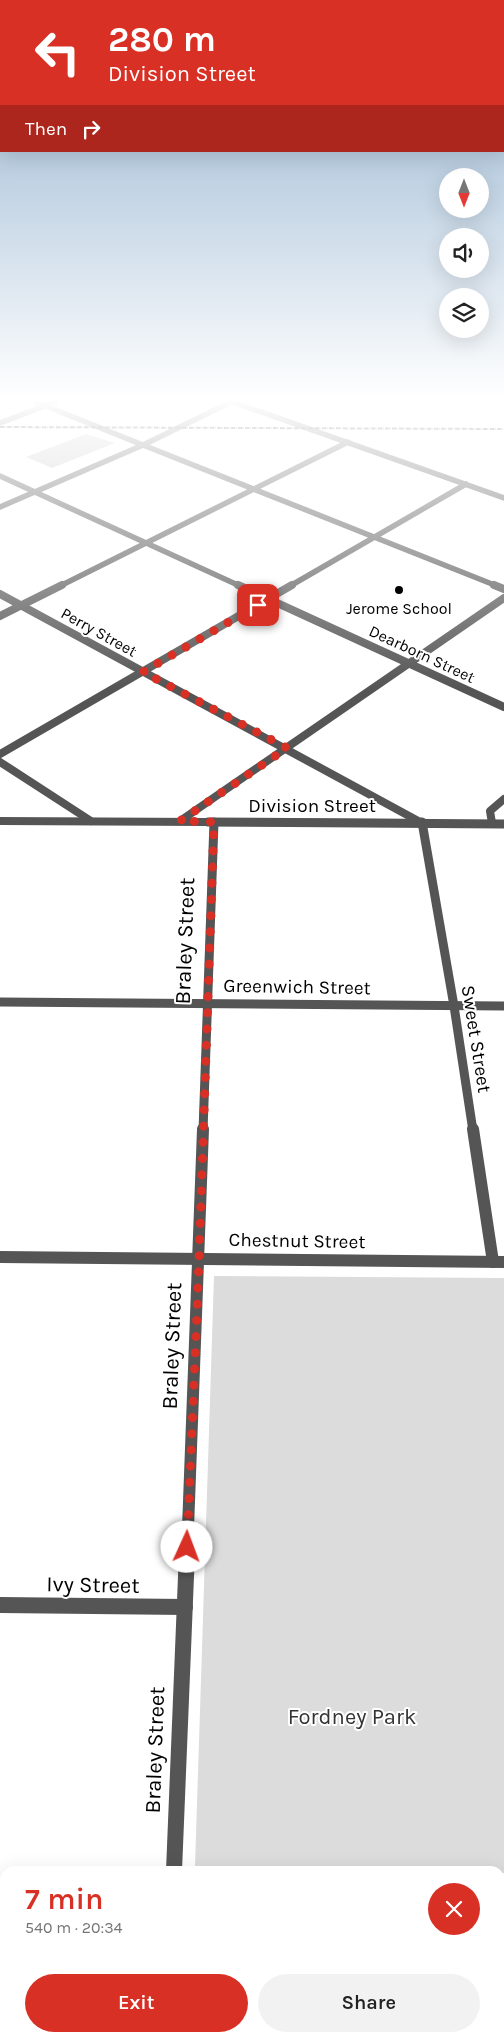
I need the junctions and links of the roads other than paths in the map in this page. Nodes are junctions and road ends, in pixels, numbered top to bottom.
1 (23, 497) edge
2 (47, 497) edge
3 (240, 497) edge
4 (273, 497) edge
5 (443, 497) edge
6 (0, 507) edge
7 (374, 538) junction
8 (146, 543) junction
9 (504, 589) edge
10 (0, 594) edge
11 (504, 598) edge
12 (269, 599) junction
13 (21, 606) junction
14 (0, 616) edge
15 (410, 664) junction
16 (143, 672) junction
17 (504, 707) edge
18 (287, 748) junction
19 (0, 754) edge
20 (0, 762) edge
21 (504, 799) edge
22 (0, 821) edge
23 (91, 821) junction
24 (180, 821) junction
25 (214, 822) junction
26 (422, 822) junction
27 (492, 824) junction
28 (504, 824) edge
29 (0, 1002) edge
30 (206, 1003) junction
31 (454, 1006) junction
32 (504, 1006) edge
33 (0, 1258) edge
34 (199, 1258) junction
35 (498, 1262) edge
36 (0, 1605) edge
37 (185, 1607) junction
38 (174, 1866) edge

1 - 6 street
2 - 8 street, Dearborn Street
3 - 8 street
4 - 7 street
5 - 7 street
7 - 9 street
7 - 12 street
8 - 12 street, Dearborn Street
8 - 13 street
10 - 13 street, Perry Street
11 - 15 street
12 - 15 street, Dearborn Street
12 - 16 street
13 - 14 street
13 - 16 street, Perry Street
15 - 17 street, Dearborn Street
15 - 18 street
16 - 18 street, Perry Street
16 - 19 street
18 - 24 street
18 - 26 street, Perry Street
20 - 23 street
21 - 27 street
22 - 23 street, Division Street
23 - 24 street, Division Street
24 - 25 street, Division Street
25 - 26 street, Division Street
25 - 30 street, Braley Street
26 - 27 street, Division Street
26 - 31 street, Sweet Street
27 - 28 street, Division Street
29 - 30 street, Greenwich Street
30 - 31 street, Greenwich Street
30 - 34 street, Braley Street
31 - 32 street, Greenwich Street
31 - 35 street, Sweet Street
33 - 34 street, Chestnut Street
34 - 35 street, Chestnut Street
34 - 37 street, Braley Street
36 - 37 street, Ivy Street
37 - 38 street, Braley Street

